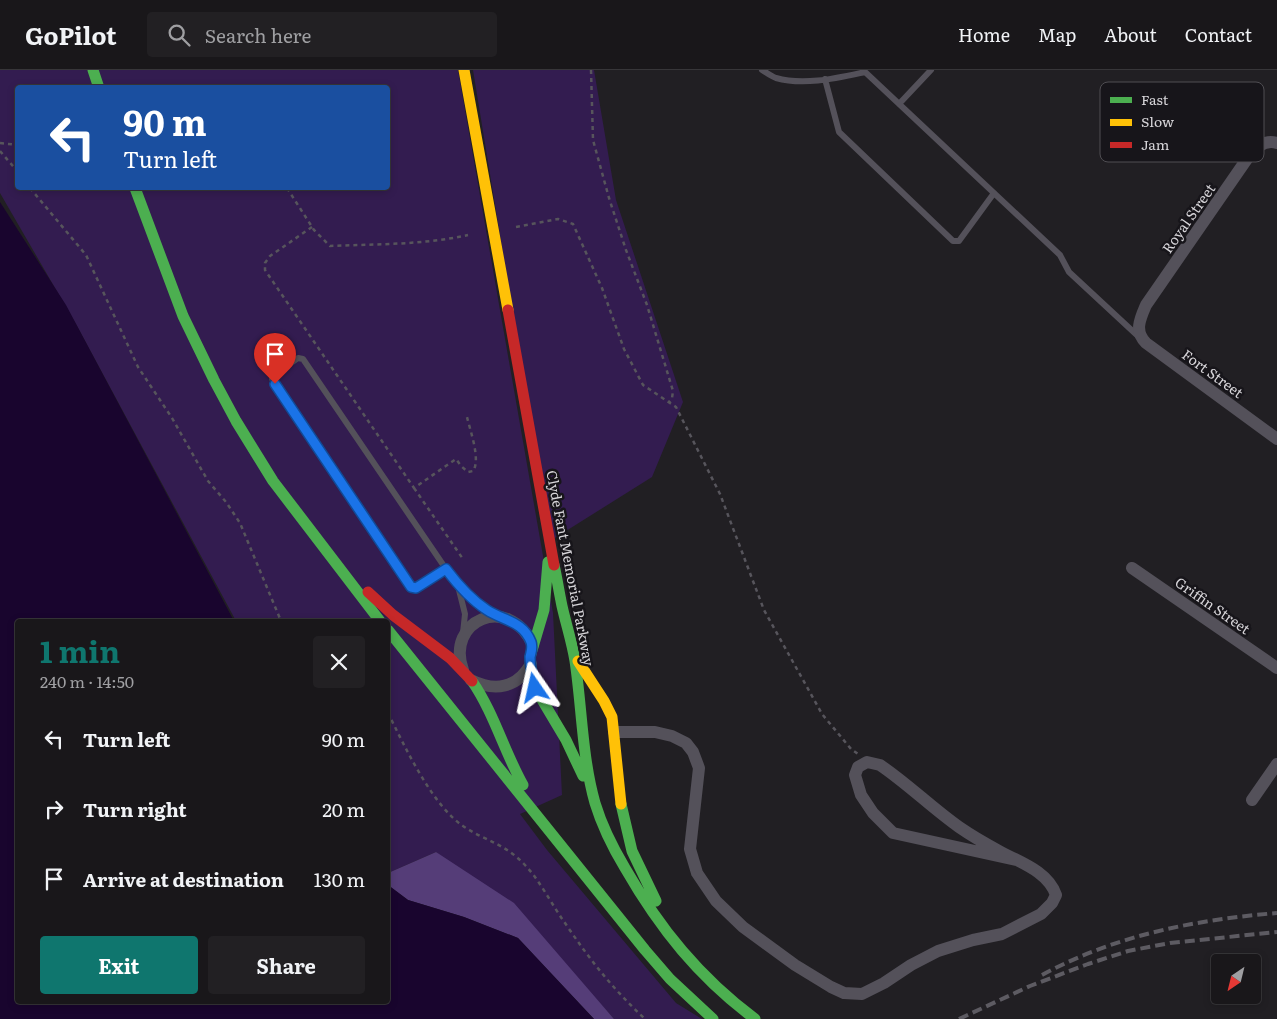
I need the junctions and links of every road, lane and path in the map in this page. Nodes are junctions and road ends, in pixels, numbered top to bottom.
1 (93, 70) edge
2 (464, 70) edge
3 (591, 70) edge
4 (762, 70) edge
5 (931, 70) edge
6 (864, 71) edge
7 (825, 79) junction
8 (98, 85) edge
9 (899, 104) junction
10 (0, 143) edge
11 (1264, 143) edge
12 (1277, 143) edge
13 (15, 145) edge
14 (0, 151) edge
15 (1245, 162) edge
16 (15, 168) edge
17 (32, 190) edge
18 (136, 190) edge
19 (289, 190) edge
20 (994, 193) junction
21 (312, 227) junction
22 (516, 227) dead end
23 (468, 235) dead end
24 (1138, 327) joint
25 (1146, 343) junction
26 (669, 403) junction
27 (467, 417) dead end
28 (1277, 439) edge
29 (414, 488) junction
30 (311, 531) junction
31 (550, 541) junction
32 (463, 559) dead end
33 (1132, 568) dead end
34 (446, 569) junction
35 (458, 585) junction
36 (499, 617) junction
37 (280, 619) edge
38 (378, 619) edge
39 (390, 633) edge
40 (463, 638) junction
41 (571, 643) junction
42 (533, 645) junction
43 (531, 664) junction
44 (1277, 668) edge
45 (467, 676) junction
46 (390, 718) edge
47 (614, 732) junction
48 (867, 762) junction
49 (1277, 764) edge
50 (593, 797) junction
51 (1252, 800) dead end
52 (1016, 860) junction
53 (581, 872) junction
54 (695, 968) junction
55 (645, 1019) edge
56 (713, 1019) edge
57 (755, 1019) edge

1 - 8 main road
2 - 31 main road, Clyde Fant Memorial Parkway
3 - 26 path
4 - 7 lane
5 - 9 lane
6 - 7 lane
6 - 9 lane
7 - 20 lane
9 - 20 lane
10 - 13 path
11 - 12 street, Royal Street
14 - 16 path
15 - 24 street, Royal Street
17 - 37 path
18 - 30 main road
19 - 21 path
20 - 25 lane
21 - 23 path
21 - 29 path
22 - 26 path
24 - 25 street, Fort Street
25 - 28 street, Fort Street
26 - 48 path
27 - 29 path
29 - 32 path
30 - 38 main road
30 - 45 main road
31 - 41 main road, Clyde Fant Memorial Parkway
31 - 42 main road
33 - 44 street, Griffin Street
34 - 34 lane
34 - 35 lane
35 - 36 lane
35 - 40 lane
36 - 40 street
36 - 42 street
39 - 53 main road
40 - 45 street
41 - 47 main road
41 - 50 main road, Clyde Fant Memorial Parkway
42 - 43 main road
43 - 45 street
43 - 50 main road
45 - 53 main road
46 - 55 path
47 - 52 street
47 - 54 main road
48 - 52 street
48 - 52 street
49 - 51 street
50 - 54 main road, Clyde Fant Memorial Parkway
53 - 56 main road
54 - 57 main road, Clyde Fant Memorial Parkway

